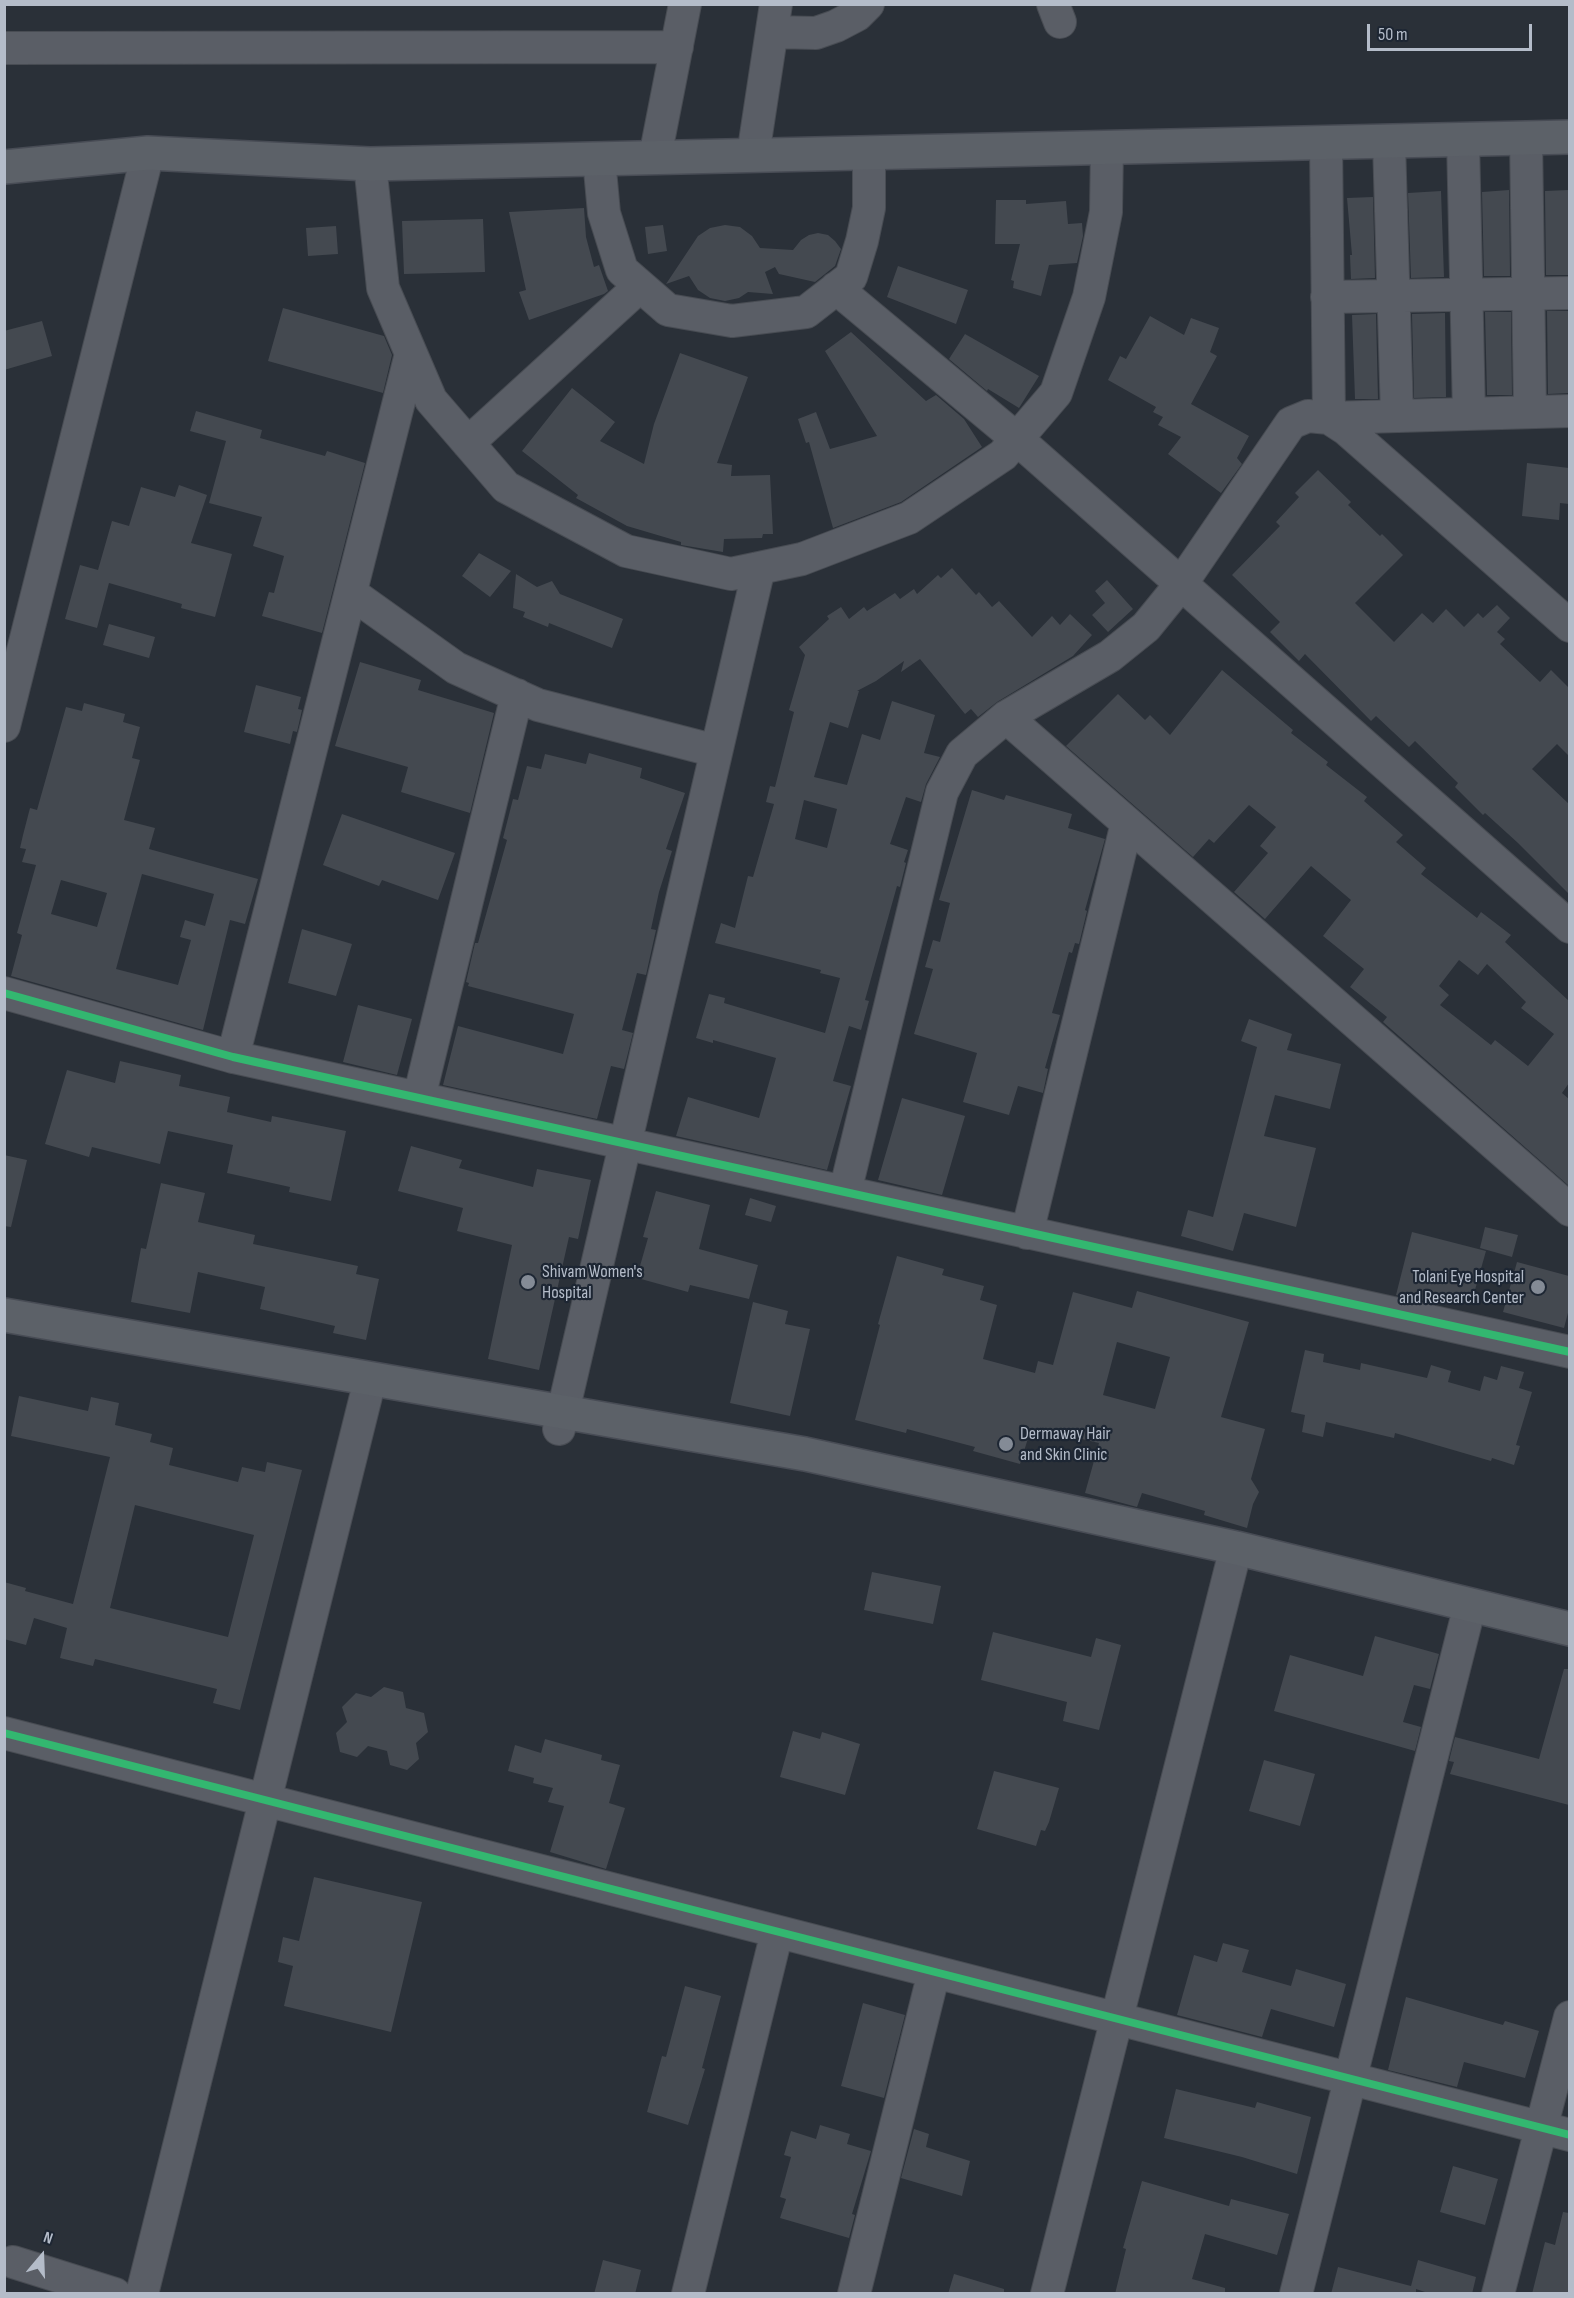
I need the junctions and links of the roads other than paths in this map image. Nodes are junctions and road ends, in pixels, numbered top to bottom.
1 (685, 4) edge
2 (868, 4) edge
3 (774, 18) edge
4 (677, 47) junction
5 (4, 48) edge
6 (1569, 137) edge
7 (1526, 138) junction
8 (1463, 139) junction
9 (1326, 142) junction
10 (1389, 142) junction
11 (1107, 147) junction
12 (148, 153) junction
13 (868, 153) junction
14 (753, 155) junction
15 (655, 157) junction
16 (599, 159) junction
17 (370, 164) junction
18 (4, 167) edge
19 (640, 286) junction
20 (836, 288) junction
21 (1529, 293) junction
22 (1569, 293) edge
23 (1467, 295) junction
24 (1394, 296) junction
25 (1327, 297) junction
26 (411, 354) junction
27 (1569, 411) edge
28 (1530, 412) junction
29 (1469, 414) junction
30 (1397, 416) junction
31 (1329, 418) junction
32 (1017, 439) junction
33 (468, 443) junction
34 (759, 568) junction
35 (1181, 584) junction
36 (351, 593) junction
37 (1569, 626) edge
38 (517, 695) junction
39 (1006, 717) junction
40 (4, 726) edge
41 (716, 751) junction
42 (1127, 823) junction
43 (1569, 927) edge
44 (4, 993) edge
45 (233, 1057) junction
46 (419, 1098) junction
47 (625, 1143) junction
48 (845, 1192) junction
49 (1569, 1210) edge
50 (1027, 1233) junction
51 (4, 1315) edge
52 (4, 1334) edge
53 (1569, 1352) edge
54 (368, 1388) junction
55 (561, 1421) junction
56 (1234, 1556) junction
57 (1466, 1621) junction
58 (1569, 1629) edge
59 (1569, 1646) edge
60 (4, 1733) edge
61 (266, 1800) junction
62 (777, 1932) junction
63 (934, 1972) junction
64 (1569, 2017) edge
65 (1116, 2019) junction
66 (1350, 2079) junction
67 (1555, 2132) edge
68 (13, 2262) dead end
69 (115, 2294) edge
70 (142, 2294) edge
71 (688, 2294) edge
72 (854, 2294) edge
73 (1047, 2294) edge
74 (1296, 2294) edge
75 (1498, 2294) edge

1 - 4 street
2 - 3 street
3 - 14 street
4 - 5 street
4 - 15 street
6 - 7 main road
7 - 8 main road
7 - 21 street
8 - 10 main road
8 - 23 street
9 - 10 main road
9 - 11 main road
9 - 25 street
10 - 24 street
11 - 13 main road
11 - 32 street
12 - 17 main road
12 - 18 main road
12 - 40 street
13 - 14 main road
13 - 20 street
14 - 15 main road
15 - 16 main road
16 - 17 main road
16 - 19 street
17 - 26 street
19 - 20 street
19 - 33 street
20 - 32 street
21 - 22 street
21 - 23 street
21 - 28 street
23 - 24 street
23 - 29 street
24 - 25 street
24 - 30 street
25 - 31 street
26 - 33 street
26 - 36 street
27 - 28 street
28 - 29 street
29 - 30 street
30 - 31 street
31 - 35 street
31 - 37 street
32 - 34 street
32 - 35 street
33 - 34 street
34 - 41 street
35 - 39 street
35 - 43 street
36 - 38 street
36 - 45 street
38 - 41 street
38 - 46 street
39 - 42 street
39 - 48 street
41 - 47 street
42 - 49 street
42 - 50 street
44 - 45 street
45 - 46 street
46 - 47 street
47 - 48 street
47 - 55 street
48 - 50 street
50 - 53 street
51 - 54 main road
52 - 54 main road
54 - 55 main road
54 - 61 street
55 - 56 main road
56 - 57 main road
56 - 58 main road
56 - 65 street
57 - 59 main road
57 - 66 street
60 - 61 street
61 - 62 street
61 - 70 street
62 - 63 street
62 - 71 street
63 - 65 street
63 - 72 street
64 - 67 street
65 - 66 street
65 - 73 street
66 - 67 street
66 - 74 street
67 - 75 street
68 - 69 street

